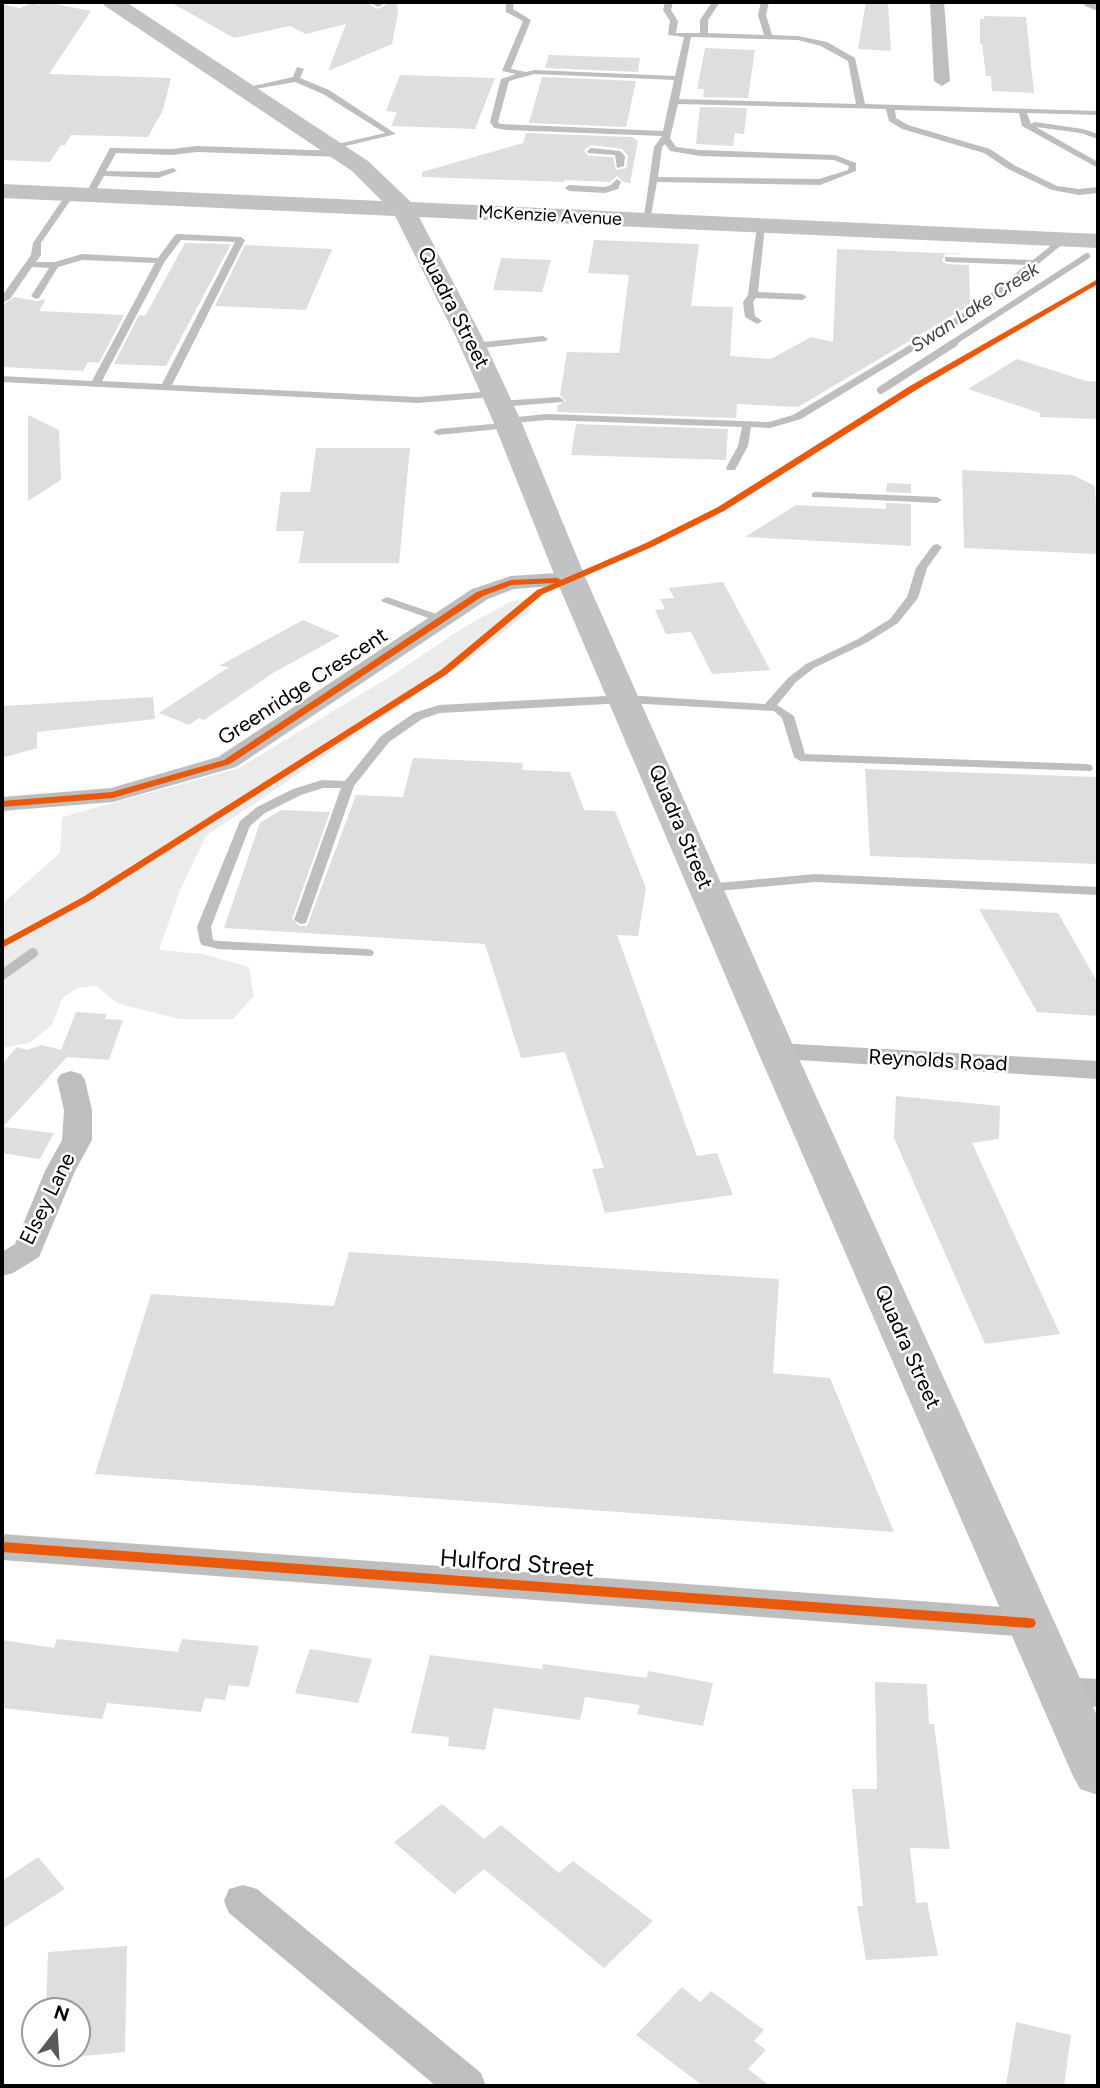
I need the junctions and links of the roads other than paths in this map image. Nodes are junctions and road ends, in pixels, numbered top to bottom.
1 (112, 2) edge
2 (510, 2) edge
3 (669, 2) edge
4 (716, 2) edge
5 (765, 2) edge
6 (937, 2) edge
7 (1091, 2) edge
8 (1098, 5) edge
9 (688, 35) junction
10 (704, 35) junction
11 (769, 37) junction
12 (300, 69) dead end
13 (534, 72) junction
14 (678, 78) junction
15 (296, 79) junction
16 (942, 81) dead end
17 (244, 89) junction
18 (674, 101) junction
19 (860, 106) junction
20 (890, 107) junction
21 (1023, 110) junction
22 (1098, 113) edge
23 (1024, 121) junction
24 (666, 136) junction
25 (1098, 137) edge
26 (184, 151) junction
27 (337, 151) junction
28 (591, 151) dead end
29 (620, 166) dead end
30 (1098, 166) edge
31 (101, 173) junction
32 (652, 178) junction
33 (617, 182) dead end
34 (569, 188) dead end
35 (1098, 190) edge
36 (2, 191) edge
37 (80, 195) junction
38 (402, 207) junction
39 (646, 221) junction
40 (761, 226) junction
41 (1065, 239) junction
42 (1098, 241) edge
43 (948, 259) dead end
44 (161, 261) junction
45 (1038, 261) junction
46 (29, 264) junction
47 (55, 265) junction
48 (753, 295) junction
49 (36, 296) dead end
50 (802, 297) dead end
51 (2, 300) edge
52 (757, 321) dead end
53 (543, 340) dead end
54 (473, 346) junction
55 (2, 379) edge
56 (95, 384) junction
57 (165, 388) junction
58 (559, 400) dead end
59 (503, 411) junction
60 (746, 428) dead end
61 (438, 432) dead end
62 (731, 468) dead end
63 (816, 495) dead end
64 (937, 500) dead end
65 (937, 547) dead end
66 (571, 579) junction
67 (387, 600) dead end
68 (441, 619) junction
69 (625, 699) junction
70 (769, 707) junction
71 (1087, 768) dead end
72 (348, 785) junction
73 (2, 804) edge
74 (707, 888) junction
75 (1098, 891) edge
76 (301, 920) dead end
77 (367, 953) dead end
78 (777, 1052) junction
79 (1098, 1070) edge
80 (71, 1080) dead end
81 (2, 1266) edge
82 (2, 1547) edge
83 (1029, 1623) junction
84 (1080, 1692) edge
85 (1098, 1774) edge
86 (243, 1901) dead end
87 (466, 2086) edge

1 - 17 main road, Quadra Street
2 - 13 lane
3 - 9 lane
4 - 10 lane
5 - 11 lane
6 - 16 street
7 - 8 street
9 - 10 lane
9 - 14 lane
10 - 11 lane
11 - 19 lane
12 - 15 lane
13 - 14 lane
13 - 24 lane
14 - 18 lane
15 - 17 lane
15 - 27 lane
17 - 27 main road, Quadra Street
18 - 19 lane
18 - 24 lane
19 - 20 lane
20 - 21 lane
20 - 35 lane
21 - 22 lane
21 - 23 lane
23 - 25 lane
23 - 30 lane
24 - 32 lane
24 - 32 lane
26 - 27 lane
26 - 31 lane
26 - 31 lane
27 - 38 main road, Quadra Street
28 - 29 lane
31 - 37 lane
32 - 39 lane
33 - 34 lane
36 - 37 main road, McKenzie Avenue
37 - 38 main road, McKenzie Avenue
37 - 46 lane
38 - 39 main road, McKenzie Avenue
38 - 54 main road, Quadra Street
39 - 40 main road, McKenzie Avenue
40 - 41 main road, McKenzie Avenue
40 - 48 lane
41 - 42 main road, McKenzie Avenue
41 - 45 lane
43 - 45 lane
44 - 47 lane
44 - 56 lane
44 - 57 lane
45 - 59 lane
46 - 47 lane
46 - 51 lane
47 - 49 lane
48 - 50 lane
48 - 52 lane
53 - 54 lane
54 - 59 main road, Quadra Street
55 - 56 lane
56 - 57 lane
57 - 59 lane
58 - 59 lane
59 - 61 lane
59 - 66 main road, Quadra Street
60 - 62 lane
63 - 64 lane
65 - 70 lane
66 - 68 street, Greenridge Crescent
66 - 69 main road, Quadra Street
67 - 68 lane
68 - 73 street, Greenridge Crescent
69 - 70 lane
69 - 72 lane
69 - 74 main road, Quadra Street
70 - 71 lane
72 - 76 lane
72 - 77 lane
74 - 75 lane
74 - 78 main road, Quadra Street
78 - 79 street, Reynolds Road
78 - 83 main road, Quadra Street
80 - 81 street, Elsey Lane
82 - 83 street, Hulford Street
83 - 84 main road, Quadra Street
84 - 85 main road, Quadra Street
86 - 87 street

